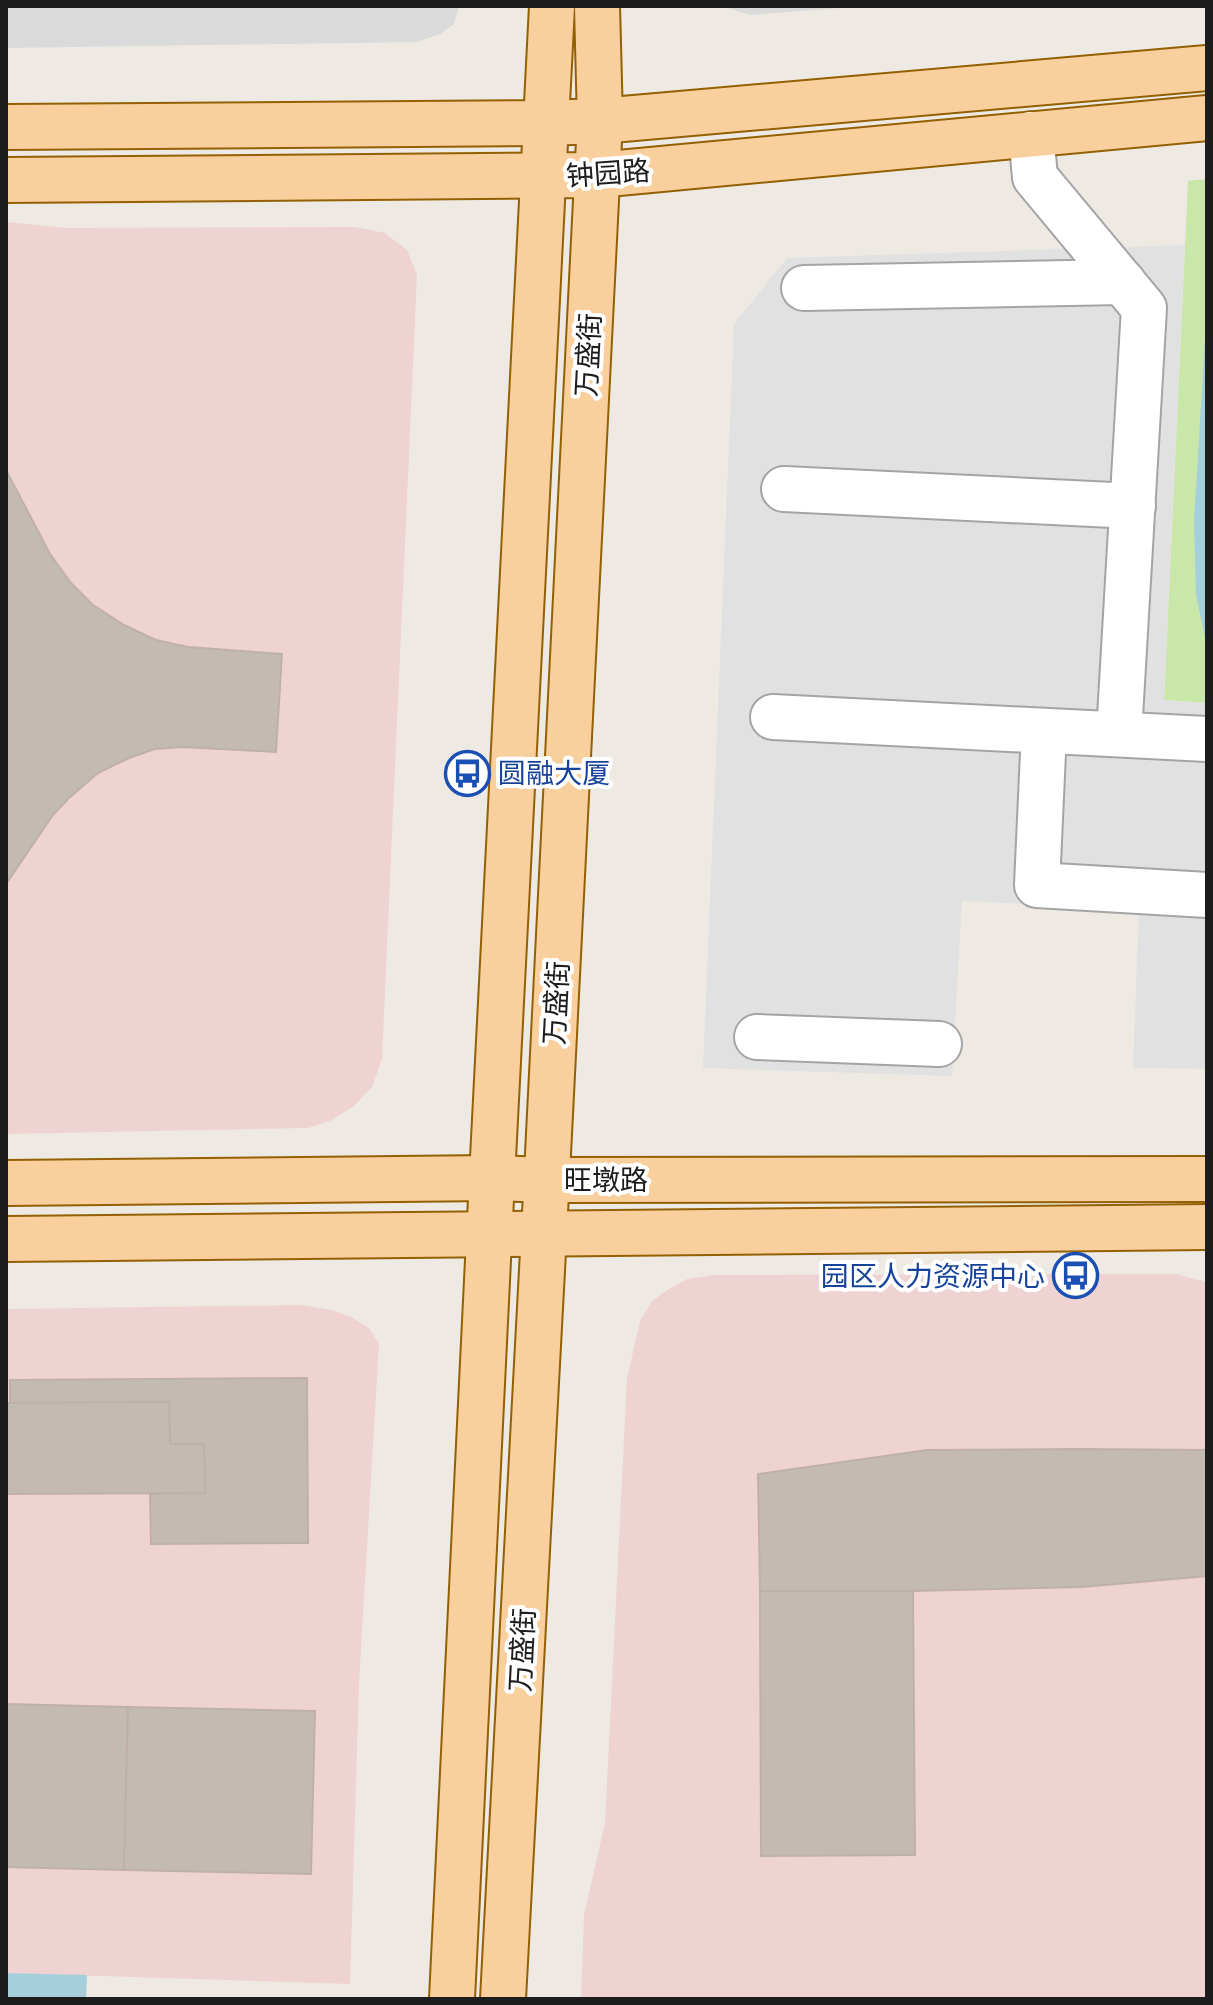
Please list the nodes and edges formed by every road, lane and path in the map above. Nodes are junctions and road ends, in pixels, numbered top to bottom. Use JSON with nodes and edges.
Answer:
{"nodes":[{"id":1,"x":552,"y":6,"type":"edge"},
{"id":2,"x":597,"y":6,"type":"edge"},
{"id":3,"x":1207,"y":68,"type":"edge"},
{"id":4,"x":1207,"y":118,"type":"edge"},
{"id":5,"x":600,"y":121,"type":"junction"},
{"id":6,"x":545,"y":123,"type":"junction"},
{"id":7,"x":6,"y":127,"type":"edge"},
{"id":8,"x":1031,"y":134,"type":"junction"},
{"id":9,"x":597,"y":175,"type":"junction"},
{"id":10,"x":543,"y":176,"type":"junction"},
{"id":11,"x":6,"y":180,"type":"edge"},
{"id":12,"x":1123,"y":282,"type":"junction"},
{"id":13,"x":804,"y":288,"type":"dead end"},
{"id":14,"x":784,"y":489,"type":"dead end"},
{"id":15,"x":1133,"y":506,"type":"junction"},
{"id":16,"x":773,"y":717,"type":"dead end"},
{"id":17,"x":1044,"y":731,"type":"junction"},
{"id":18,"x":1119,"y":734,"type":"junction"},
{"id":19,"x":1207,"y":739,"type":"edge"},
{"id":20,"x":1207,"y":895,"type":"edge"},
{"id":21,"x":757,"y":1037,"type":"dead end"},
{"id":22,"x":939,"y":1044,"type":"dead end"},
{"id":23,"x":492,"y":1178,"type":"junction"},
{"id":24,"x":1207,"y":1179,"type":"edge"},
{"id":25,"x":547,"y":1180,"type":"junction"},
{"id":26,"x":6,"y":1183,"type":"edge"},
{"id":27,"x":1207,"y":1227,"type":"edge"},
{"id":28,"x":544,"y":1233,"type":"junction"},
{"id":29,"x":489,"y":1234,"type":"junction"},
{"id":30,"x":6,"y":1239,"type":"edge"},
{"id":31,"x":452,"y":1999,"type":"edge"},
{"id":32,"x":503,"y":1999,"type":"edge"}],
"edges":[{"from":1,"to":6,"type":"main road","name":"万盛街"},
{"from":2,"to":5,"type":"main road","name":"万盛街"},
{"from":3,"to":5,"type":"main road","name":"钟园路"},
{"from":4,"to":8,"type":"main road","name":"钟园路"},
{"from":5,"to":6,"type":"main road","name":"钟园路"},
{"from":5,"to":9,"type":"main road","name":"万盛街"},
{"from":6,"to":7,"type":"main road","name":"钟园路"},
{"from":6,"to":10,"type":"main road","name":"万盛街"},
{"from":8,"to":9,"type":"main road","name":"钟园路"},
{"from":8,"to":12,"type":"lane"},
{"from":9,"to":10,"type":"main road","name":"钟园路"},
{"from":9,"to":25,"type":"main road","name":"万盛街"},
{"from":10,"to":11,"type":"main road","name":"钟园路"},
{"from":10,"to":23,"type":"main road","name":"万盛街"},
{"from":12,"to":13,"type":"lane"},
{"from":12,"to":15,"type":"lane"},
{"from":14,"to":15,"type":"lane"},
{"from":15,"to":18,"type":"lane"},
{"from":16,"to":17,"type":"lane"},
{"from":17,"to":18,"type":"lane"},
{"from":17,"to":20,"type":"lane"},
{"from":18,"to":19,"type":"lane"},
{"from":21,"to":22,"type":"lane"},
{"from":23,"to":25,"type":"main road","name":"旺墩路"},
{"from":23,"to":26,"type":"main road","name":"旺墩路"},
{"from":23,"to":29,"type":"main road","name":"万盛街"},
{"from":24,"to":25,"type":"main road","name":"旺墩路"},
{"from":25,"to":28,"type":"main road","name":"万盛街"},
{"from":27,"to":28,"type":"main road","name":"旺墩路"},
{"from":28,"to":29,"type":"main road","name":"旺墩路"},
{"from":28,"to":32,"type":"main road","name":"万盛街"},
{"from":29,"to":30,"type":"main road","name":"旺墩路"},
{"from":29,"to":31,"type":"main road","name":"万盛街"}]}
